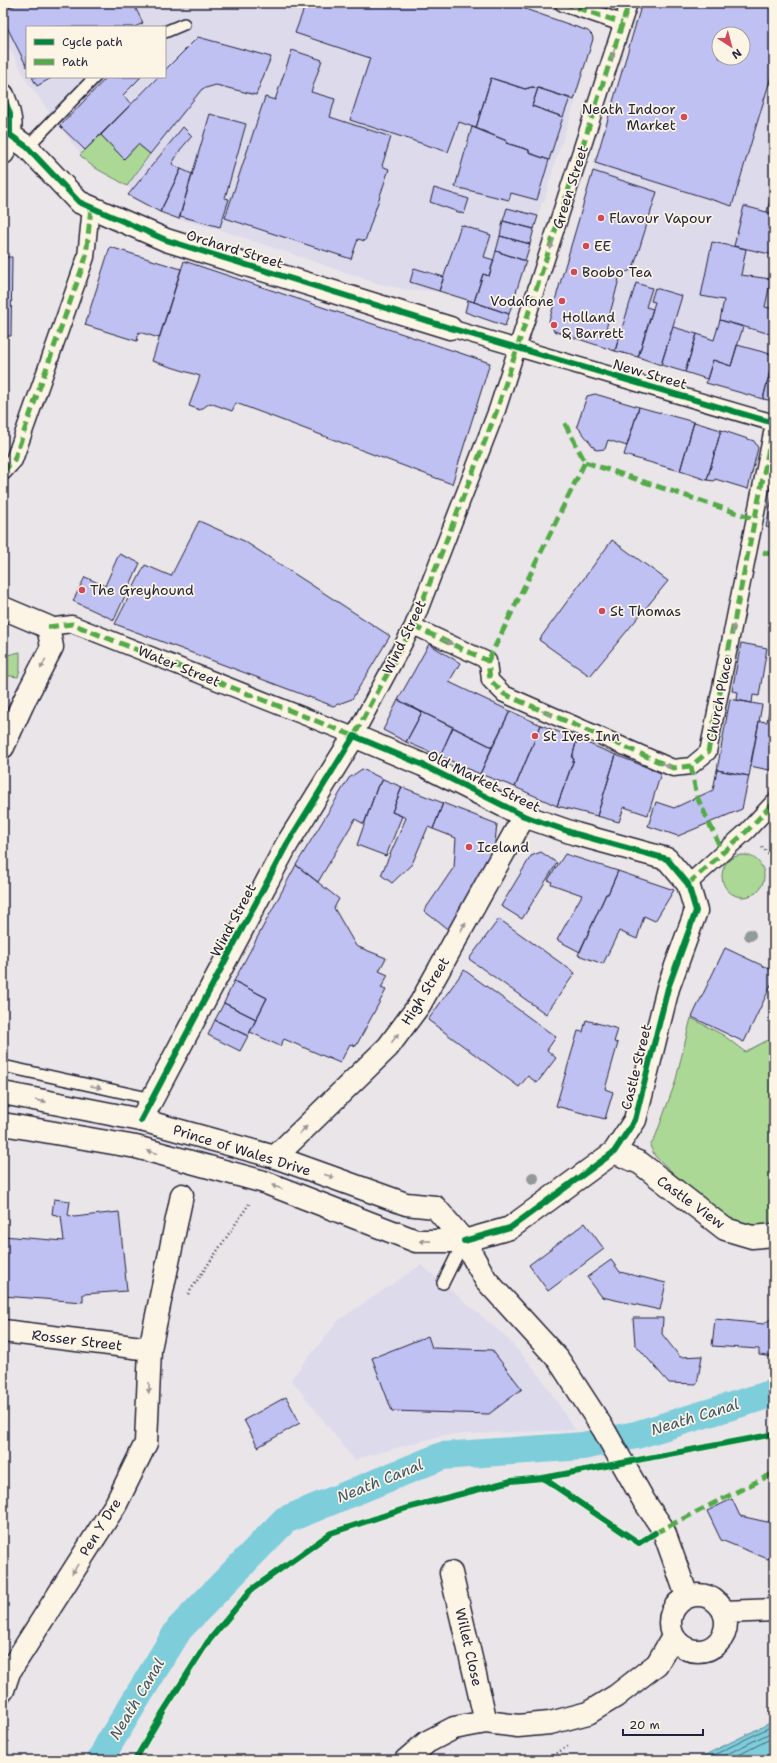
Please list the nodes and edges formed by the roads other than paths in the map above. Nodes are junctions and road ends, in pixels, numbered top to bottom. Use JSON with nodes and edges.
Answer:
{"nodes":[{"id":1,"x":563,"y":3,"type":"edge"},
{"id":2,"x":629,"y":3,"type":"edge"},
{"id":3,"x":184,"y":24,"type":"dead end"},
{"id":4,"x":622,"y":24,"type":"junction"},
{"id":5,"x":166,"y":32,"type":"edge"},
{"id":6,"x":94,"y":78,"type":"edge"},
{"id":7,"x":3,"y":95,"type":"edge"},
{"id":8,"x":13,"y":145,"type":"edge"},
{"id":9,"x":91,"y":207,"type":"junction"},
{"id":10,"x":450,"y":328,"type":"joint"},
{"id":11,"x":518,"y":348,"type":"junction"},
{"id":12,"x":774,"y":423,"type":"edge"},
{"id":13,"x":3,"y":472,"type":"edge"},
{"id":14,"x":3,"y":608,"type":"edge"},
{"id":15,"x":413,"y":626,"type":"junction"},
{"id":16,"x":48,"y":627,"type":"junction"},
{"id":17,"x":354,"y":736,"type":"junction"},
{"id":18,"x":3,"y":747,"type":"edge"},
{"id":19,"x":774,"y":802,"type":"edge"},
{"id":20,"x":524,"y":816,"type":"junction"},
{"id":21,"x":688,"y":884,"type":"junction"},
{"id":22,"x":3,"y":1066,"type":"edge"},
{"id":23,"x":3,"y":1093,"type":"edge"},
{"id":24,"x":153,"y":1099,"type":"junction"},
{"id":25,"x":141,"y":1120,"type":"junction"},
{"id":26,"x":3,"y":1124,"type":"edge"},
{"id":27,"x":614,"y":1152,"type":"junction"},
{"id":28,"x":275,"y":1157,"type":"junction"},
{"id":29,"x":182,"y":1195,"type":"dead end"},
{"id":30,"x":774,"y":1236,"type":"edge"},
{"id":31,"x":464,"y":1241,"type":"junction"},
{"id":32,"x":443,"y":1283,"type":"dead end"},
{"id":33,"x":3,"y":1331,"type":"edge"},
{"id":34,"x":150,"y":1349,"type":"junction"},
{"id":35,"x":451,"y":1573,"type":"dead end"},
{"id":36,"x":688,"y":1596,"type":"junction"},
{"id":37,"x":774,"y":1610,"type":"edge"},
{"id":38,"x":724,"y":1612,"type":"junction"},
{"id":39,"x":673,"y":1637,"type":"junction"},
{"id":40,"x":3,"y":1690,"type":"edge"},
{"id":41,"x":486,"y":1722,"type":"junction"},
{"id":42,"x":406,"y":1760,"type":"edge"}],
"edges":[{"from":1,"to":4,"type":"street"},
{"from":2,"to":4,"type":"street","name":"Green Street"},
{"from":3,"to":5,"type":"lane"},
{"from":4,"to":11,"type":"street","name":"Green Street","one_way":true},
{"from":6,"to":8,"type":"lane"},
{"from":7,"to":8,"type":"street"},
{"from":8,"to":9,"type":"street","name":"Orchard Street"},
{"from":9,"to":10,"type":"street","name":"Orchard Street"},
{"from":9,"to":13,"type":"street"},
{"from":10,"to":11,"type":"street","name":"Orchard Street"},
{"from":11,"to":12,"type":"street","name":"New Street"},
{"from":11,"to":15,"type":"street","name":"Wind Street"},
{"from":15,"to":12,"type":"street","name":"Church Place","one_way":true},
{"from":14,"to":16,"type":"street"},
{"from":15,"to":17,"type":"street","name":"Wind Street"},
{"from":16,"to":17,"type":"street","name":"Water Street"},
{"from":16,"to":18,"type":"street","one_way":true},
{"from":17,"to":20,"type":"street","name":"Old Market Street"},
{"from":17,"to":24,"type":"street","name":"Wind Street"},
{"from":19,"to":21,"type":"street"},
{"from":20,"to":21,"type":"street","name":"Old Market Street"},
{"from":28,"to":20,"type":"street","name":"High Street","one_way":true},
{"from":21,"to":27,"type":"street","name":"Castle Street"},
{"from":22,"to":24,"type":"lane","one_way":true},
{"from":23,"to":25,"type":"street","name":"Prince of Wales Drive","one_way":true},
{"from":24,"to":25,"type":"street","name":"Wind Street"},
{"from":25,"to":28,"type":"street","name":"Prince of Wales Drive"},
{"from":31,"to":26,"type":"street","name":"Prince of Wales Drive","one_way":true},
{"from":27,"to":30,"type":"street","name":"Castle View"},
{"from":27,"to":31,"type":"street","name":"Castle Street"},
{"from":28,"to":31,"type":"street","name":"Prince of Wales Drive","one_way":true},
{"from":29,"to":34,"type":"street","name":"Pen Y Dre"},
{"from":31,"to":32,"type":"lane"},
{"from":31,"to":36,"type":"street","name":"Prince of Wales Drive"},
{"from":33,"to":34,"type":"street","name":"Rosser Street"},
{"from":34,"to":40,"type":"street","name":"Pen Y Dre","one_way":true},
{"from":35,"to":41,"type":"street","name":"Willet Close"},
{"from":36,"to":38,"type":"street"},
{"from":36,"to":39,"type":"street"},
{"from":37,"to":38,"type":"street"},
{"from":38,"to":39,"type":"street"},
{"from":39,"to":41,"type":"street"},
{"from":41,"to":42,"type":"street"}]}
